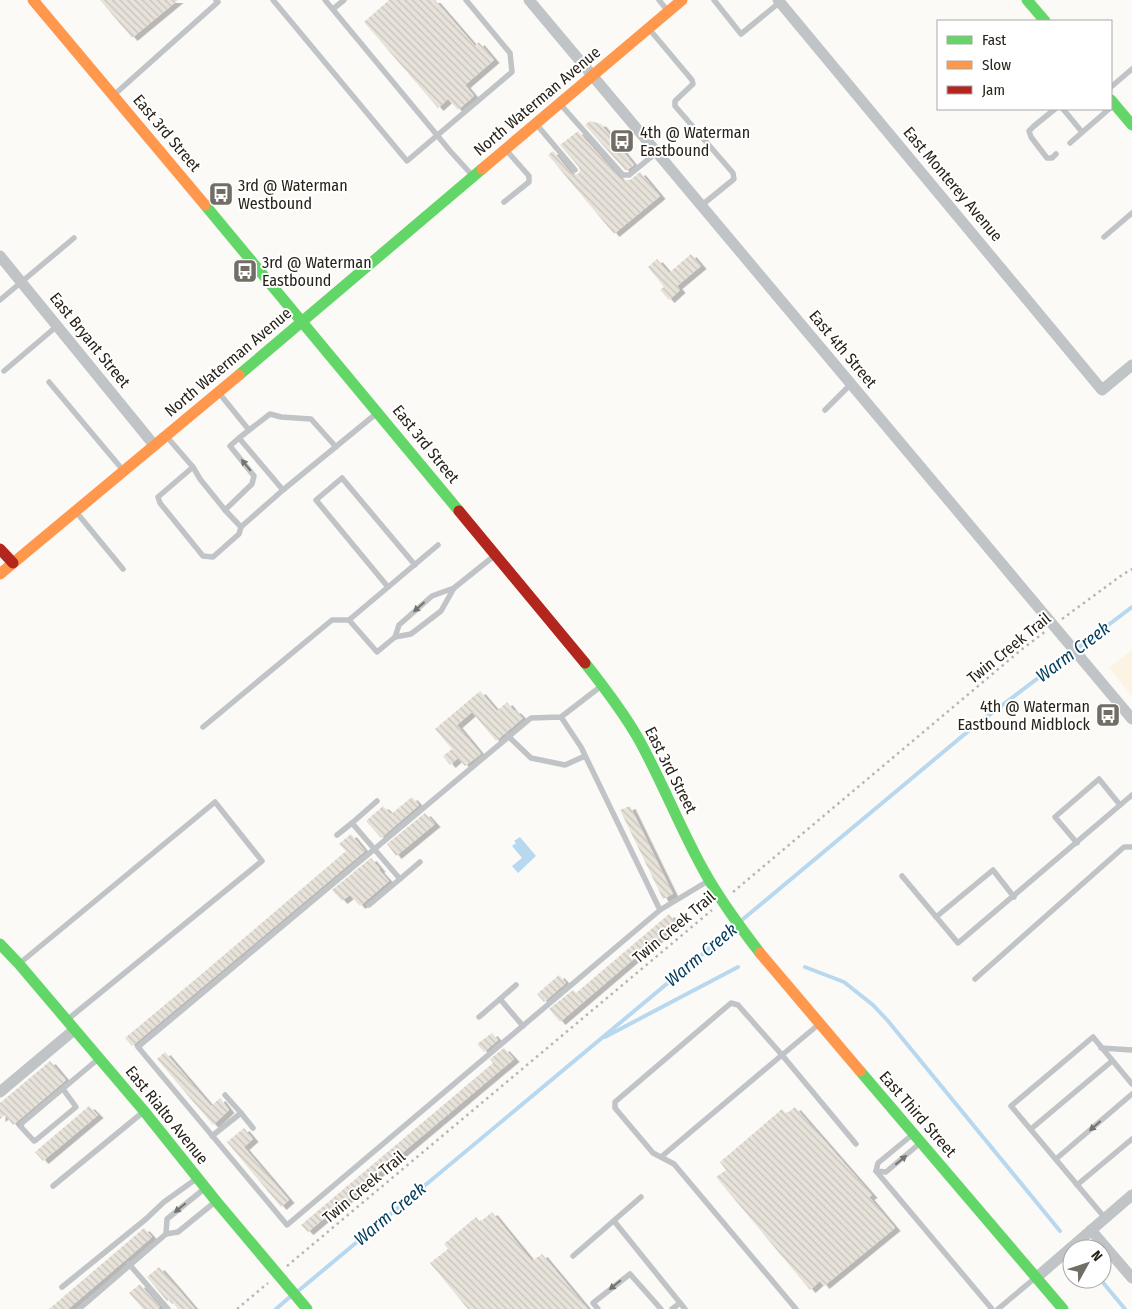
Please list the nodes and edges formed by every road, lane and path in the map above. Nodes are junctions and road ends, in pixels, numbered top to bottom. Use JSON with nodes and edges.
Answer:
{"nodes":[{"id":1,"x":216,"y":0,"type":"edge"},
{"id":2,"x":273,"y":0,"type":"edge"},
{"id":3,"x":325,"y":0,"type":"edge"},
{"id":4,"x":344,"y":0,"type":"edge"},
{"id":5,"x":466,"y":0,"type":"edge"},
{"id":6,"x":529,"y":0,"type":"edge"},
{"id":7,"x":659,"y":0,"type":"edge"},
{"id":8,"x":682,"y":0,"type":"edge"},
{"id":9,"x":714,"y":0,"type":"edge"},
{"id":10,"x":1027,"y":0,"type":"edge"},
{"id":11,"x":779,"y":1,"type":"edge"},
{"id":12,"x":38,"y":2,"type":"edge"},
{"id":13,"x":332,"y":10,"type":"junction"},
{"id":14,"x":668,"y":12,"type":"junction"},
{"id":15,"x":1044,"y":20,"type":"edge"},
{"id":16,"x":649,"y":28,"type":"junction"},
{"id":17,"x":1132,"y":70,"type":"edge"},
{"id":18,"x":593,"y":75,"type":"junction"},
{"id":19,"x":1112,"y":86,"type":"edge"},
{"id":20,"x":113,"y":95,"type":"junction"},
{"id":21,"x":559,"y":104,"type":"junction"},
{"id":22,"x":1112,"y":106,"type":"edge"},
{"id":23,"x":1054,"y":110,"type":"edge"},
{"id":24,"x":1064,"y":110,"type":"edge"},
{"id":25,"x":1106,"y":110,"type":"edge"},
{"id":26,"x":535,"y":124,"type":"junction"},
{"id":27,"x":1132,"y":125,"type":"edge"},
{"id":28,"x":1082,"y":132,"type":"junction"},
{"id":29,"x":437,"y":135,"type":"junction"},
{"id":30,"x":1070,"y":143,"type":"dead end"},
{"id":31,"x":505,"y":149,"type":"junction"},
{"id":32,"x":657,"y":152,"type":"junction"},
{"id":33,"x":1056,"y":154,"type":"dead end"},
{"id":34,"x":574,"y":170,"type":"dead end"},
{"id":35,"x":474,"y":176,"type":"junction"},
{"id":36,"x":504,"y":202,"type":"dead end"},
{"id":37,"x":702,"y":205,"type":"junction"},
{"id":38,"x":1132,"y":213,"type":"edge"},
{"id":39,"x":1104,"y":237,"type":"dead end"},
{"id":40,"x":74,"y":238,"type":"dead end"},
{"id":41,"x":0,"y":256,"type":"edge"},
{"id":42,"x":22,"y":282,"type":"junction"},
{"id":43,"x":0,"y":300,"type":"edge"},
{"id":44,"x":303,"y":321,"type":"junction"},
{"id":45,"x":57,"y":326,"type":"junction"},
{"id":46,"x":1132,"y":365,"type":"edge"},
{"id":47,"x":4,"y":371,"type":"dead end"},
{"id":48,"x":49,"y":382,"type":"dead end"},
{"id":49,"x":851,"y":384,"type":"junction"},
{"id":50,"x":218,"y":392,"type":"junction"},
{"id":51,"x":824,"y":410,"type":"dead end"},
{"id":52,"x":378,"y":412,"type":"junction"},
{"id":53,"x":249,"y":430,"type":"junction"},
{"id":54,"x":166,"y":435,"type":"junction"},
{"id":55,"x":239,"y":438,"type":"junction"},
{"id":56,"x":154,"y":445,"type":"junction"},
{"id":57,"x":336,"y":447,"type":"junction"},
{"id":58,"x":193,"y":467,"type":"junction"},
{"id":59,"x":124,"y":470,"type":"junction"},
{"id":60,"x":283,"y":490,"type":"junction"},
{"id":61,"x":225,"y":510,"type":"junction"},
{"id":62,"x":76,"y":511,"type":"junction"},
{"id":63,"x":241,"y":527,"type":"junction"},
{"id":64,"x":438,"y":546,"type":"dead end"},
{"id":65,"x":0,"y":549,"type":"edge"},
{"id":66,"x":495,"y":555,"type":"junction"},
{"id":67,"x":12,"y":564,"type":"junction"},
{"id":68,"x":415,"y":565,"type":"junction"},
{"id":69,"x":123,"y":569,"type":"dead end"},
{"id":70,"x":1132,"y":569,"type":"edge"},
{"id":71,"x":0,"y":574,"type":"edge"},
{"id":72,"x":388,"y":587,"type":"junction"},
{"id":73,"x":454,"y":588,"type":"junction"},
{"id":74,"x":349,"y":620,"type":"junction"},
{"id":75,"x":1054,"y":625,"type":"junction"},
{"id":76,"x":395,"y":637,"type":"junction"},
{"id":77,"x":602,"y":686,"type":"junction"},
{"id":78,"x":561,"y":717,"type":"junction"},
{"id":79,"x":1132,"y":719,"type":"edge"},
{"id":80,"x":203,"y":727,"type":"dead end"},
{"id":81,"x":508,"y":736,"type":"junction"},
{"id":82,"x":585,"y":756,"type":"junction"},
{"id":83,"x":1132,"y":795,"type":"edge"},
{"id":84,"x":377,"y":801,"type":"dead end"},
{"id":85,"x":1120,"y":805,"type":"junction"},
{"id":86,"x":352,"y":823,"type":"junction"},
{"id":87,"x":337,"y":835,"type":"dead end"},
{"id":88,"x":1077,"y":843,"type":"junction"},
{"id":89,"x":1132,"y":847,"type":"edge"},
{"id":90,"x":375,"y":848,"type":"junction"},
{"id":91,"x":420,"y":862,"type":"dead end"},
{"id":92,"x":902,"y":876,"type":"dead end"},
{"id":93,"x":400,"y":878,"type":"junction"},
{"id":94,"x":710,"y":880,"type":"junction"},
{"id":95,"x":1014,"y":896,"type":"junction"},
{"id":96,"x":369,"y":905,"type":"dead end"},
{"id":97,"x":725,"y":905,"type":"junction"},
{"id":98,"x":660,"y":910,"type":"junction"},
{"id":99,"x":936,"y":917,"type":"junction"},
{"id":100,"x":750,"y":940,"type":"joint"},
{"id":101,"x":0,"y":944,"type":"edge"},
{"id":102,"x":19,"y":964,"type":"junction"},
{"id":103,"x":974,"y":979,"type":"dead end"},
{"id":104,"x":516,"y":985,"type":"dead end"},
{"id":105,"x":500,"y":1000,"type":"junction"},
{"id":106,"x":479,"y":1016,"type":"dead end"},
{"id":107,"x":819,"y":1024,"type":"junction"},
{"id":108,"x":70,"y":1025,"type":"junction"},
{"id":109,"x":523,"y":1026,"type":"junction"},
{"id":110,"x":1101,"y":1048,"type":"junction"},
{"id":111,"x":1132,"y":1050,"type":"edge"},
{"id":112,"x":782,"y":1055,"type":"junction"},
{"id":113,"x":99,"y":1058,"type":"junction"},
{"id":114,"x":1112,"y":1061,"type":"junction"},
{"id":115,"x":1132,"y":1084,"type":"edge"},
{"id":116,"x":63,"y":1089,"type":"junction"},
{"id":117,"x":0,"y":1092,"type":"edge"},
{"id":118,"x":1132,"y":1094,"type":"edge"},
{"id":119,"x":225,"y":1095,"type":"dead end"},
{"id":120,"x":144,"y":1111,"type":"junction"},
{"id":121,"x":240,"y":1113,"type":"junction"},
{"id":122,"x":253,"y":1128,"type":"dead end"},
{"id":123,"x":1031,"y":1129,"type":"junction"},
{"id":124,"x":914,"y":1133,"type":"junction"},
{"id":125,"x":212,"y":1136,"type":"junction"},
{"id":126,"x":1132,"y":1139,"type":"edge"},
{"id":127,"x":921,"y":1143,"type":"junction"},
{"id":128,"x":856,"y":1144,"type":"dead end"},
{"id":129,"x":660,"y":1157,"type":"junction"},
{"id":130,"x":1056,"y":1159,"type":"junction"},
{"id":131,"x":876,"y":1171,"type":"junction"},
{"id":132,"x":197,"y":1177,"type":"junction"},
{"id":133,"x":1077,"y":1185,"type":"junction"},
{"id":134,"x":53,"y":1186,"type":"dead end"},
{"id":135,"x":206,"y":1187,"type":"junction"},
{"id":136,"x":1132,"y":1195,"type":"edge"},
{"id":137,"x":641,"y":1197,"type":"dead end"},
{"id":138,"x":216,"y":1201,"type":"junction"},
{"id":139,"x":1104,"y":1218,"type":"junction"},
{"id":140,"x":614,"y":1221,"type":"junction"},
{"id":141,"x":1091,"y":1230,"type":"junction"},
{"id":142,"x":166,"y":1234,"type":"junction"},
{"id":143,"x":573,"y":1256,"type":"dead end"},
{"id":144,"x":129,"y":1264,"type":"junction"},
{"id":145,"x":279,"y":1276,"type":"junction"},
{"id":146,"x":1037,"y":1277,"type":"junction"},
{"id":147,"x":1132,"y":1278,"type":"edge"},
{"id":148,"x":62,"y":1287,"type":"dead end"},
{"id":149,"x":680,"y":1303,"type":"junction"},
{"id":150,"x":78,"y":1309,"type":"edge"},
{"id":151,"x":168,"y":1309,"type":"edge"},
{"id":152,"x":237,"y":1309,"type":"edge"},
{"id":153,"x":307,"y":1309,"type":"edge"},
{"id":154,"x":598,"y":1309,"type":"edge"},
{"id":155,"x":661,"y":1309,"type":"edge"},
{"id":156,"x":672,"y":1309,"type":"edge"},
{"id":157,"x":685,"y":1309,"type":"edge"},
{"id":158,"x":796,"y":1309,"type":"edge"},
{"id":159,"x":992,"y":1309,"type":"edge"},
{"id":160,"x":998,"y":1309,"type":"edge"},
{"id":161,"x":1064,"y":1309,"type":"edge"}],
"edges":[{"from":1,"to":20,"type":"lane"},
{"from":2,"to":29,"type":"lane"},
{"from":3,"to":13,"type":"lane"},
{"from":4,"to":13,"type":"lane"},
{"from":5,"to":29,"type":"lane"},
{"from":6,"to":18,"type":"street","name":"East 4th Street"},
{"from":7,"to":14,"type":"lane"},
{"from":8,"to":14,"type":"main road","name":"North Waterman Avenue"},
{"from":9,"to":11,"type":"lane"},
{"from":10,"to":15,"type":"main road"},
{"from":11,"to":46,"type":"street","name":"East Monterey Avenue"},
{"from":12,"to":20,"type":"main road","name":"East 3rd Street"},
{"from":13,"to":29,"type":"lane"},
{"from":14,"to":16,"type":"main road","name":"North Waterman Avenue"},
{"from":16,"to":18,"type":"main road","name":"North Waterman Avenue"},
{"from":16,"to":37,"type":"lane"},
{"from":17,"to":19,"type":"lane"},
{"from":18,"to":21,"type":"main road","name":"North Waterman Avenue"},
{"from":18,"to":32,"type":"street","name":"East 4th Street"},
{"from":20,"to":44,"type":"main road","name":"East 3rd Street"},
{"from":21,"to":26,"type":"main road","name":"North Waterman Avenue"},
{"from":21,"to":32,"type":"lane"},
{"from":22,"to":27,"type":"main road"},
{"from":23,"to":33,"type":"lane"},
{"from":24,"to":28,"type":"lane"},
{"from":25,"to":28,"type":"lane"},
{"from":26,"to":31,"type":"main road","name":"North Waterman Avenue"},
{"from":26,"to":34,"type":"lane"},
{"from":28,"to":30,"type":"lane"},
{"from":29,"to":35,"type":"lane"},
{"from":31,"to":35,"type":"main road","name":"North Waterman Avenue"},
{"from":31,"to":36,"type":"lane"},
{"from":32,"to":37,"type":"street","name":"East 4th Street"},
{"from":35,"to":44,"type":"main road","name":"North Waterman Avenue"},
{"from":37,"to":49,"type":"street","name":"East 4th Street"},
{"from":38,"to":39,"type":"lane"},
{"from":40,"to":42,"type":"lane"},
{"from":41,"to":42,"type":"street","name":"East Bryant Street"},
{"from":42,"to":43,"type":"lane"},
{"from":42,"to":45,"type":"street","name":"East Bryant Street"},
{"from":44,"to":50,"type":"main road","name":"North Waterman Avenue"},
{"from":44,"to":52,"type":"main road","name":"East 3rd Street"},
{"from":45,"to":47,"type":"lane"},
{"from":45,"to":56,"type":"street","name":"East Bryant Street"},
{"from":48,"to":59,"type":"lane"},
{"from":49,"to":51,"type":"lane"},
{"from":49,"to":75,"type":"street","name":"East 4th Street"},
{"from":50,"to":53,"type":"lane"},
{"from":50,"to":54,"type":"main road","name":"North Waterman Avenue"},
{"from":52,"to":57,"type":"lane"},
{"from":52,"to":66,"type":"main road","name":"East 3rd Street"},
{"from":53,"to":55,"type":"lane"},
{"from":53,"to":57,"type":"lane"},
{"from":54,"to":56,"type":"main road","name":"North Waterman Avenue"},
{"from":54,"to":58,"type":"lane"},
{"from":55,"to":60,"type":"lane"},
{"from":61,"to":55,"type":"lane","one_way":true},
{"from":56,"to":59,"type":"main road","name":"North Waterman Avenue"},
{"from":57,"to":60,"type":"lane"},
{"from":58,"to":61,"type":"lane"},
{"from":58,"to":63,"type":"lane"},
{"from":59,"to":62,"type":"main road","name":"North Waterman Avenue"},
{"from":60,"to":63,"type":"lane"},
{"from":61,"to":63,"type":"lane"},
{"from":62,"to":67,"type":"main road","name":"North Waterman Avenue"},
{"from":62,"to":69,"type":"lane"},
{"from":64,"to":68,"type":"lane"},
{"from":65,"to":67,"type":"main road"},
{"from":66,"to":73,"type":"lane"},
{"from":66,"to":77,"type":"main road","name":"East 3rd Street"},
{"from":67,"to":71,"type":"main road","name":"North Waterman Avenue"},
{"from":68,"to":72,"type":"lane"},
{"from":68,"to":72,"type":"lane"},
{"from":70,"to":75,"type":"path","name":"Twin Creek Trail"},
{"from":72,"to":74,"type":"lane"},
{"from":73,"to":76,"type":"lane","one_way":true},
{"from":73,"to":76,"type":"lane"},
{"from":74,"to":76,"type":"lane"},
{"from":74,"to":80,"type":"lane"},
{"from":75,"to":79,"type":"street","name":"East 4th Street"},
{"from":75,"to":97,"type":"path","name":"Twin Creek Trail"},
{"from":77,"to":78,"type":"lane"},
{"from":77,"to":94,"type":"main road","name":"East 3rd Street"},
{"from":78,"to":81,"type":"lane"},
{"from":78,"to":82,"type":"lane"},
{"from":81,"to":82,"type":"lane"},
{"from":81,"to":90,"type":"lane"},
{"from":82,"to":98,"type":"lane"},
{"from":83,"to":85,"type":"lane"},
{"from":84,"to":86,"type":"lane"},
{"from":85,"to":88,"type":"lane"},
{"from":85,"to":88,"type":"lane"},
{"from":86,"to":87,"type":"lane"},
{"from":86,"to":90,"type":"lane"},
{"from":88,"to":95,"type":"lane"},
{"from":89,"to":103,"type":"lane"},
{"from":90,"to":93,"type":"lane"},
{"from":90,"to":125,"type":"lane"},
{"from":91,"to":93,"type":"lane"},
{"from":92,"to":99,"type":"lane"},
{"from":93,"to":96,"type":"lane"},
{"from":94,"to":97,"type":"main road","name":"East 3rd Street"},
{"from":94,"to":98,"type":"lane"},
{"from":95,"to":99,"type":"lane"},
{"from":95,"to":99,"type":"lane"},
{"from":97,"to":100,"type":"main road","name":"East 3rd Street"},
{"from":97,"to":145,"type":"path","name":"Twin Creek Trail"},
{"from":98,"to":109,"type":"lane"},
{"from":100,"to":107,"type":"main road","name":"East Third Street"},
{"from":101,"to":102,"type":"main road","name":"East Rialto Avenue"},
{"from":102,"to":108,"type":"main road","name":"East Rialto Avenue"},
{"from":102,"to":108,"type":"lane"},
{"from":104,"to":105,"type":"lane"},
{"from":105,"to":106,"type":"lane"},
{"from":105,"to":109,"type":"lane"},
{"from":107,"to":112,"type":"lane"},
{"from":107,"to":124,"type":"main road","name":"East Third Street"},
{"from":108,"to":113,"type":"main road","name":"East Rialto Avenue"},
{"from":108,"to":117,"type":"street"},
{"from":109,"to":125,"type":"lane"},
{"from":110,"to":111,"type":"lane"},
{"from":110,"to":114,"type":"lane"},
{"from":110,"to":123,"type":"lane"},
{"from":112,"to":128,"type":"lane"},
{"from":112,"to":129,"type":"lane"},
{"from":112,"to":129,"type":"lane"},
{"from":113,"to":116,"type":"lane"},
{"from":113,"to":120,"type":"main road","name":"East Rialto Avenue"},
{"from":114,"to":115,"type":"lane"},
{"from":114,"to":123,"type":"lane"},
{"from":116,"to":116,"type":"lane"},
{"from":118,"to":130,"type":"lane","one_way":true},
{"from":119,"to":121,"type":"lane"},
{"from":120,"to":132,"type":"main road","name":"East Rialto Avenue"},
{"from":120,"to":134,"type":"lane"},
{"from":121,"to":122,"type":"lane"},
{"from":121,"to":125,"type":"lane"},
{"from":123,"to":130,"type":"lane"},
{"from":124,"to":127,"type":"main road","name":"East Third Street"},
{"from":124,"to":131,"type":"lane"},
{"from":126,"to":133,"type":"lane"},
{"from":131,"to":127,"type":"lane","one_way":true},
{"from":127,"to":146,"type":"main road","name":"East Third Street"},
{"from":129,"to":158,"type":"lane"},
{"from":130,"to":133,"type":"lane"},
{"from":131,"to":159,"type":"lane"},
{"from":132,"to":135,"type":"main road","name":"East Rialto Avenue"},
{"from":132,"to":148,"type":"lane"},
{"from":133,"to":139,"type":"lane"},
{"from":135,"to":138,"type":"main road","name":"East Rialto Avenue"},
{"from":135,"to":142,"type":"lane","one_way":true},
{"from":136,"to":139,"type":"street"},
{"from":137,"to":140,"type":"lane"},
{"from":138,"to":142,"type":"lane"},
{"from":138,"to":145,"type":"main road","name":"East Rialto Avenue"},
{"from":139,"to":141,"type":"street"},
{"from":140,"to":143,"type":"lane"},
{"from":140,"to":149,"type":"lane"},
{"from":141,"to":146,"type":"street"},
{"from":141,"to":147,"type":"street"},
{"from":142,"to":144,"type":"lane"},
{"from":144,"to":150,"type":"lane"},
{"from":144,"to":151,"type":"lane"},
{"from":145,"to":152,"type":"path","name":"Twin Creek Trail"},
{"from":145,"to":153,"type":"main road","name":"East Rialto Avenue"},
{"from":146,"to":160,"type":"lane"},
{"from":146,"to":161,"type":"main road","name":"East Third Street"},
{"from":149,"to":156,"type":"lane"},
{"from":149,"to":157,"type":"lane"},
{"from":155,"to":154,"type":"lane","one_way":true}]}
